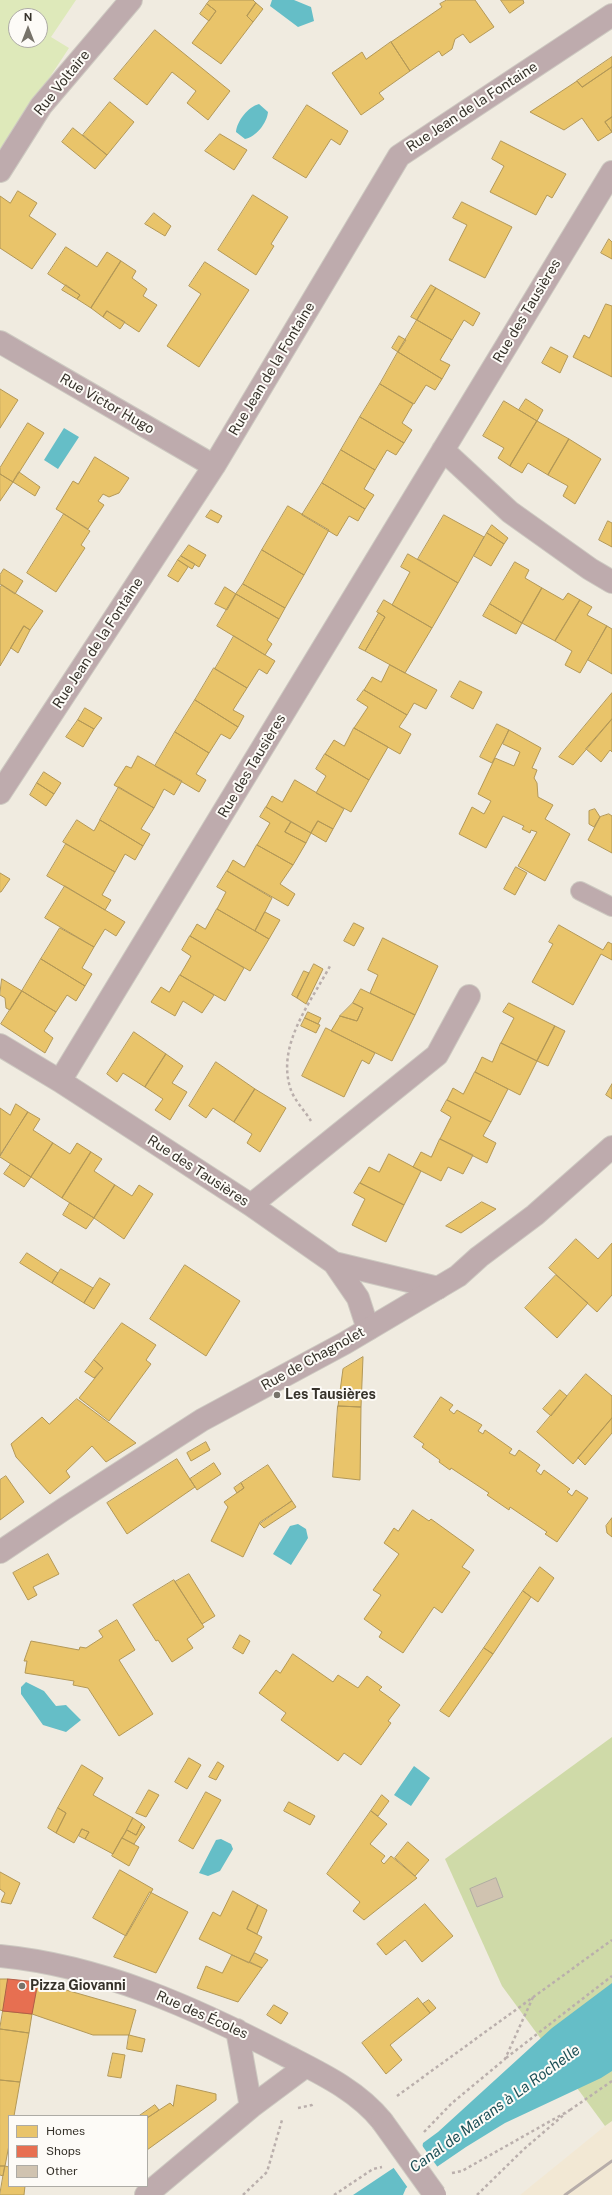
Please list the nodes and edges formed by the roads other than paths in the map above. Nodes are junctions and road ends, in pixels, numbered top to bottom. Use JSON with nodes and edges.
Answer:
{"nodes":[{"id":1,"x":131,"y":0,"type":"edge"},
{"id":2,"x":612,"y":15,"type":"edge"},
{"id":3,"x":0,"y":171,"type":"edge"},
{"id":4,"x":612,"y":172,"type":"edge"},
{"id":5,"x":0,"y":342,"type":"edge"},
{"id":6,"x":443,"y":450,"type":"junction"},
{"id":7,"x":214,"y":466,"type":"junction"},
{"id":8,"x":612,"y":582,"type":"edge"},
{"id":9,"x":0,"y":793,"type":"edge"},
{"id":10,"x":580,"y":891,"type":"dead end"},
{"id":11,"x":612,"y":907,"type":"edge"},
{"id":12,"x":469,"y":996,"type":"dead end"},
{"id":13,"x":0,"y":1045,"type":"edge"},
{"id":14,"x":60,"y":1081,"type":"junction"},
{"id":15,"x":612,"y":1147,"type":"edge"},
{"id":16,"x":251,"y":1205,"type":"junction"},
{"id":17,"x":334,"y":1262,"type":"junction"},
{"id":18,"x":438,"y":1288,"type":"junction"},
{"id":19,"x":368,"y":1329,"type":"junction"},
{"id":20,"x":0,"y":1552,"type":"edge"},
{"id":21,"x":0,"y":1956,"type":"edge"},
{"id":22,"x":237,"y":2030,"type":"junction"},
{"id":23,"x":306,"y":2066,"type":"junction"},
{"id":24,"x":251,"y":2107,"type":"junction"},
{"id":25,"x":146,"y":2195,"type":"edge"},
{"id":26,"x":436,"y":2195,"type":"edge"}],
"edges":[{"from":1,"to":3,"type":"street","name":"Rue Voltaire"},
{"from":2,"to":7,"type":"street","name":"Rue Jean de la Fontaine"},
{"from":4,"to":6,"type":"street","name":"Rue des Tausières"},
{"from":5,"to":7,"type":"street","name":"Rue Victor Hugo"},
{"from":6,"to":8,"type":"street"},
{"from":6,"to":14,"type":"street","name":"Rue des Tausières"},
{"from":7,"to":9,"type":"street","name":"Rue Jean de la Fontaine"},
{"from":10,"to":11,"type":"lane"},
{"from":12,"to":16,"type":"street"},
{"from":13,"to":14,"type":"street","name":"Rue des Tausières"},
{"from":14,"to":16,"type":"street","name":"Rue des Tausières"},
{"from":15,"to":18,"type":"street","name":"Rue de Chagnolet"},
{"from":16,"to":17,"type":"street","name":"Rue des Tausières"},
{"from":17,"to":18,"type":"street"},
{"from":17,"to":19,"type":"street"},
{"from":18,"to":19,"type":"street","name":"Rue de Chagnolet"},
{"from":19,"to":20,"type":"street","name":"Rue de Chagnolet"},
{"from":21,"to":22,"type":"street","name":"Rue des Écoles"},
{"from":22,"to":23,"type":"street","name":"Rue des Écoles"},
{"from":22,"to":24,"type":"street"},
{"from":23,"to":24,"type":"street"},
{"from":23,"to":26,"type":"street","name":"Rue des Écoles","bridge":true},
{"from":24,"to":25,"type":"street"}]}
